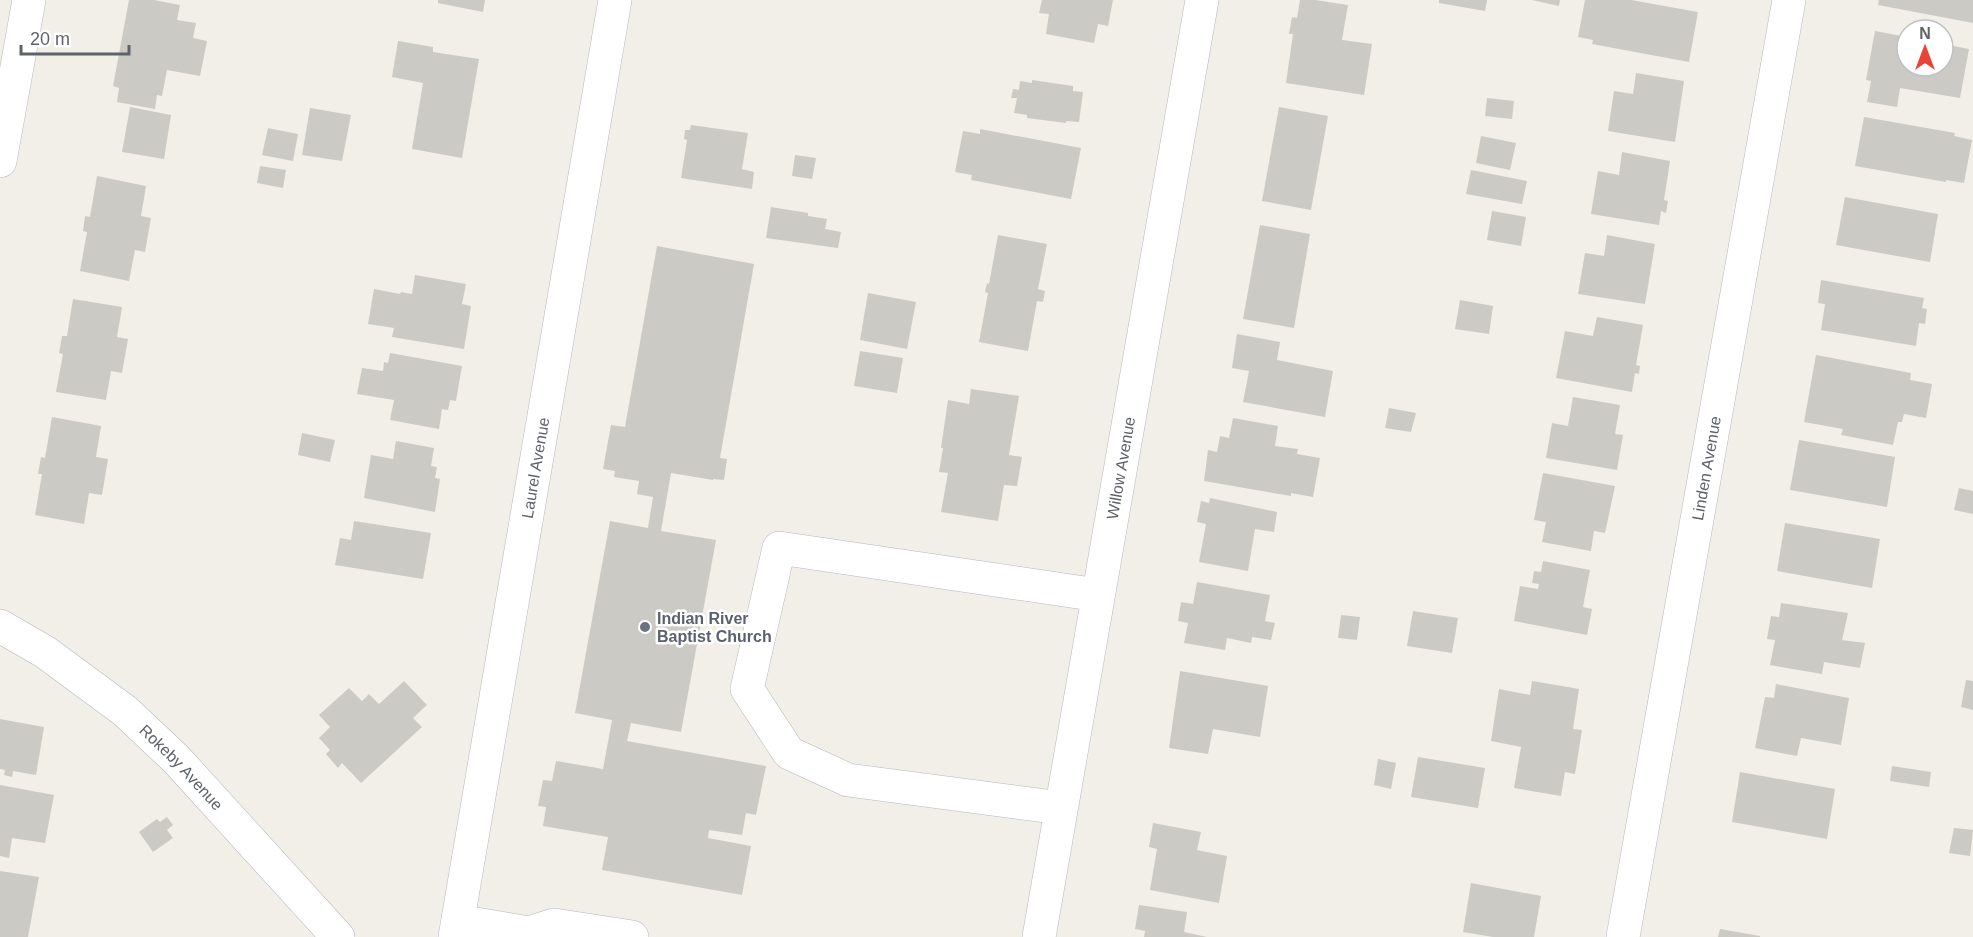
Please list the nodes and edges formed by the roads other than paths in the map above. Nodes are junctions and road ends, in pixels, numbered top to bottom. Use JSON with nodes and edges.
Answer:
{"nodes":[{"id":1,"x":29,"y":0,"type":"edge"},
{"id":2,"x":615,"y":0,"type":"edge"},
{"id":3,"x":1202,"y":0,"type":"edge"},
{"id":4,"x":1788,"y":0,"type":"edge"},
{"id":5,"x":0,"y":161,"type":"edge"},
{"id":6,"x":1098,"y":595,"type":"junction"},
{"id":7,"x":0,"y":626,"type":"edge"},
{"id":8,"x":1061,"y":808,"type":"junction"},
{"id":9,"x":457,"y":929,"type":"edge"},
{"id":10,"x":552,"y":931,"type":"edge"},
{"id":11,"x":338,"y":937,"type":"edge"},
{"id":12,"x":632,"y":937,"type":"edge"},
{"id":13,"x":1039,"y":937,"type":"edge"},
{"id":14,"x":1623,"y":937,"type":"edge"}],
"edges":[{"from":1,"to":5,"type":"street"},
{"from":2,"to":9,"type":"street","name":"Laurel Avenue"},
{"from":3,"to":6,"type":"street","name":"Willow Avenue"},
{"from":4,"to":14,"type":"street","name":"Linden Avenue"},
{"from":6,"to":8,"type":"street","name":"Willow Avenue"},
{"from":6,"to":8,"type":"street"},
{"from":7,"to":11,"type":"street","name":"Rokeby Avenue"},
{"from":8,"to":13,"type":"street","name":"Willow Avenue"},
{"from":9,"to":10,"type":"street"},
{"from":10,"to":12,"type":"street"}]}
